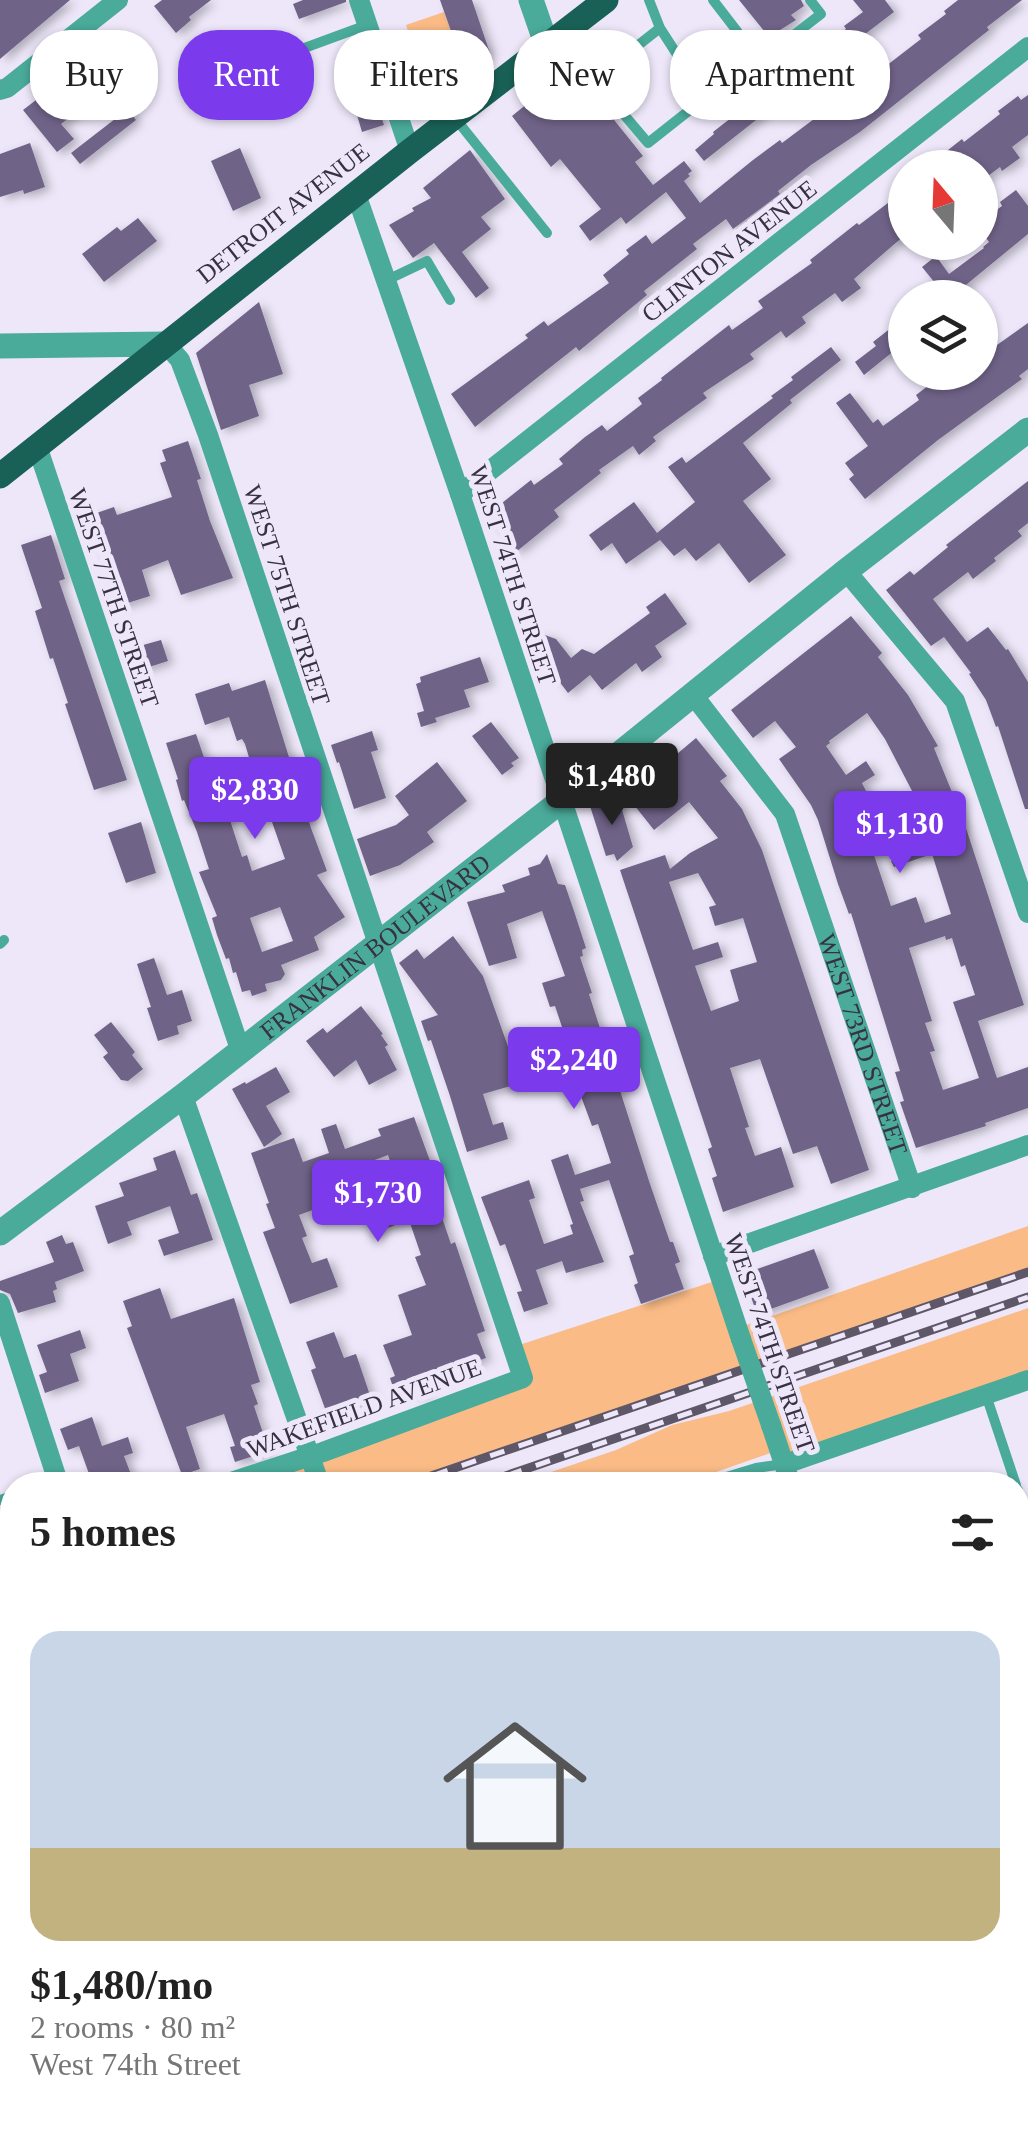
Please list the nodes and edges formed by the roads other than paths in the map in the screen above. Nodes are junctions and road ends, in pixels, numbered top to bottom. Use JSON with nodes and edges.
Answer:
{"nodes":[{"id":1,"x":118,"y":0,"type":"edge"},
{"id":2,"x":359,"y":0,"type":"edge"},
{"id":3,"x":531,"y":0,"type":"edge"},
{"id":4,"x":606,"y":0,"type":"edge"},
{"id":5,"x":650,"y":0,"type":"edge"},
{"id":6,"x":713,"y":0,"type":"edge"},
{"id":7,"x":810,"y":0,"type":"edge"},
{"id":8,"x":367,"y":25,"type":"junction"},
{"id":9,"x":660,"y":28,"type":"junction"},
{"id":10,"x":546,"y":30,"type":"edge"},
{"id":11,"x":567,"y":30,"type":"edge"},
{"id":12,"x":650,"y":36,"type":"edge"},
{"id":13,"x":314,"y":44,"type":"edge"},
{"id":14,"x":1028,"y":47,"type":"edge"},
{"id":15,"x":514,"y":71,"type":"edge"},
{"id":16,"x":494,"y":86,"type":"edge"},
{"id":17,"x":0,"y":90,"type":"edge"},
{"id":18,"x":450,"y":120,"type":"edge"},
{"id":19,"x":456,"y":120,"type":"edge"},
{"id":20,"x":628,"y":120,"type":"edge"},
{"id":21,"x":410,"y":151,"type":"junction"},
{"id":22,"x":356,"y":194,"type":"junction"},
{"id":23,"x":547,"y":233,"type":"dead end"},
{"id":24,"x":386,"y":280,"type":"junction"},
{"id":25,"x":450,"y":300,"type":"dead end"},
{"id":26,"x":166,"y":344,"type":"junction"},
{"id":27,"x":0,"y":346,"type":"edge"},
{"id":28,"x":1028,"y":430,"type":"edge"},
{"id":29,"x":37,"y":446,"type":"junction"},
{"id":30,"x":0,"y":476,"type":"edge"},
{"id":31,"x":460,"y":494,"type":"junction"},
{"id":32,"x":846,"y":571,"type":"junction"},
{"id":33,"x":694,"y":696,"type":"junction"},
{"id":34,"x":561,"y":801,"type":"junction"},
{"id":35,"x":1028,"y":913,"type":"edge"},
{"id":36,"x":376,"y":943,"type":"junction"},
{"id":37,"x":240,"y":1050,"type":"junction"},
{"id":38,"x":183,"y":1096,"type":"junction"},
{"id":39,"x":1028,"y":1145,"type":"edge"},
{"id":40,"x":912,"y":1188,"type":"junction"},
{"id":41,"x":0,"y":1234,"type":"edge"},
{"id":42,"x":713,"y":1256,"type":"junction"},
{"id":43,"x":0,"y":1303,"type":"edge"},
{"id":44,"x":523,"y":1378,"type":"joint"},
{"id":45,"x":1028,"y":1380,"type":"edge"},
{"id":46,"x":986,"y":1395,"type":"junction"},
{"id":47,"x":309,"y":1456,"type":"junction"},
{"id":48,"x":785,"y":1464,"type":"junction"},
{"id":49,"x":50,"y":1472,"type":"edge"},
{"id":50,"x":261,"y":1472,"type":"edge"},
{"id":51,"x":315,"y":1472,"type":"edge"},
{"id":52,"x":743,"y":1472,"type":"edge"},
{"id":53,"x":788,"y":1472,"type":"edge"},
{"id":54,"x":1012,"y":1472,"type":"edge"}],
"edges":[{"from":1,"to":17,"type":"street"},
{"from":2,"to":8,"type":"street"},
{"from":3,"to":10,"type":"street"},
{"from":4,"to":11,"type":"main road","name":"DETROIT AVENUE"},
{"from":5,"to":9,"type":"lane"},
{"from":6,"to":7,"type":"lane"},
{"from":8,"to":13,"type":"lane"},
{"from":8,"to":21,"type":"street"},
{"from":9,"to":12,"type":"lane"},
{"from":9,"to":20,"type":"lane"},
{"from":14,"to":31,"type":"street","name":"CLINTON AVENUE"},
{"from":15,"to":16,"type":"main road","name":"DETROIT AVENUE"},
{"from":18,"to":21,"type":"main road","name":"DETROIT AVENUE"},
{"from":19,"to":23,"type":"lane"},
{"from":21,"to":22,"type":"main road","name":"DETROIT AVENUE"},
{"from":22,"to":24,"type":"street","name":"WEST 74TH STREET"},
{"from":22,"to":26,"type":"main road","name":"DETROIT AVENUE"},
{"from":24,"to":25,"type":"lane"},
{"from":24,"to":31,"type":"street","name":"WEST 74TH STREET"},
{"from":26,"to":27,"type":"street"},
{"from":26,"to":29,"type":"main road","name":"DETROIT AVENUE"},
{"from":26,"to":36,"type":"street","name":"WEST 75TH STREET"},
{"from":28,"to":32,"type":"street","name":"FRANKLIN BOULEVARD"},
{"from":29,"to":30,"type":"main road","name":"DETROIT AVENUE"},
{"from":29,"to":37,"type":"street","name":"WEST 77TH STREET"},
{"from":31,"to":34,"type":"street","name":"WEST 74TH STREET"},
{"from":32,"to":33,"type":"street","name":"FRANKLIN BOULEVARD"},
{"from":32,"to":35,"type":"street"},
{"from":33,"to":34,"type":"street","name":"FRANKLIN BOULEVARD"},
{"from":33,"to":40,"type":"street","name":"WEST 73RD STREET"},
{"from":34,"to":36,"type":"street","name":"FRANKLIN BOULEVARD"},
{"from":34,"to":42,"type":"street","name":"WEST 74TH STREET"},
{"from":36,"to":37,"type":"street","name":"FRANKLIN BOULEVARD"},
{"from":36,"to":44,"type":"street","name":"WEST 75TH STREET"},
{"from":37,"to":38,"type":"street","name":"FRANKLIN BOULEVARD"},
{"from":38,"to":41,"type":"street","name":"FRANKLIN BOULEVARD"},
{"from":38,"to":47,"type":"street"},
{"from":39,"to":40,"type":"street"},
{"from":40,"to":42,"type":"street"},
{"from":42,"to":48,"type":"street","name":"WEST 74TH STREET","bridge":true},
{"from":43,"to":49,"type":"street"},
{"from":44,"to":47,"type":"street","name":"WAKEFIELD AVENUE"},
{"from":45,"to":46,"type":"street"},
{"from":46,"to":48,"type":"street"},
{"from":46,"to":54,"type":"lane"},
{"from":47,"to":50,"type":"street","name":"WAKEFIELD AVENUE"},
{"from":47,"to":51,"type":"street"},
{"from":48,"to":52,"type":"lane"},
{"from":48,"to":53,"type":"street","name":"WEST 74TH STREET"}]}
